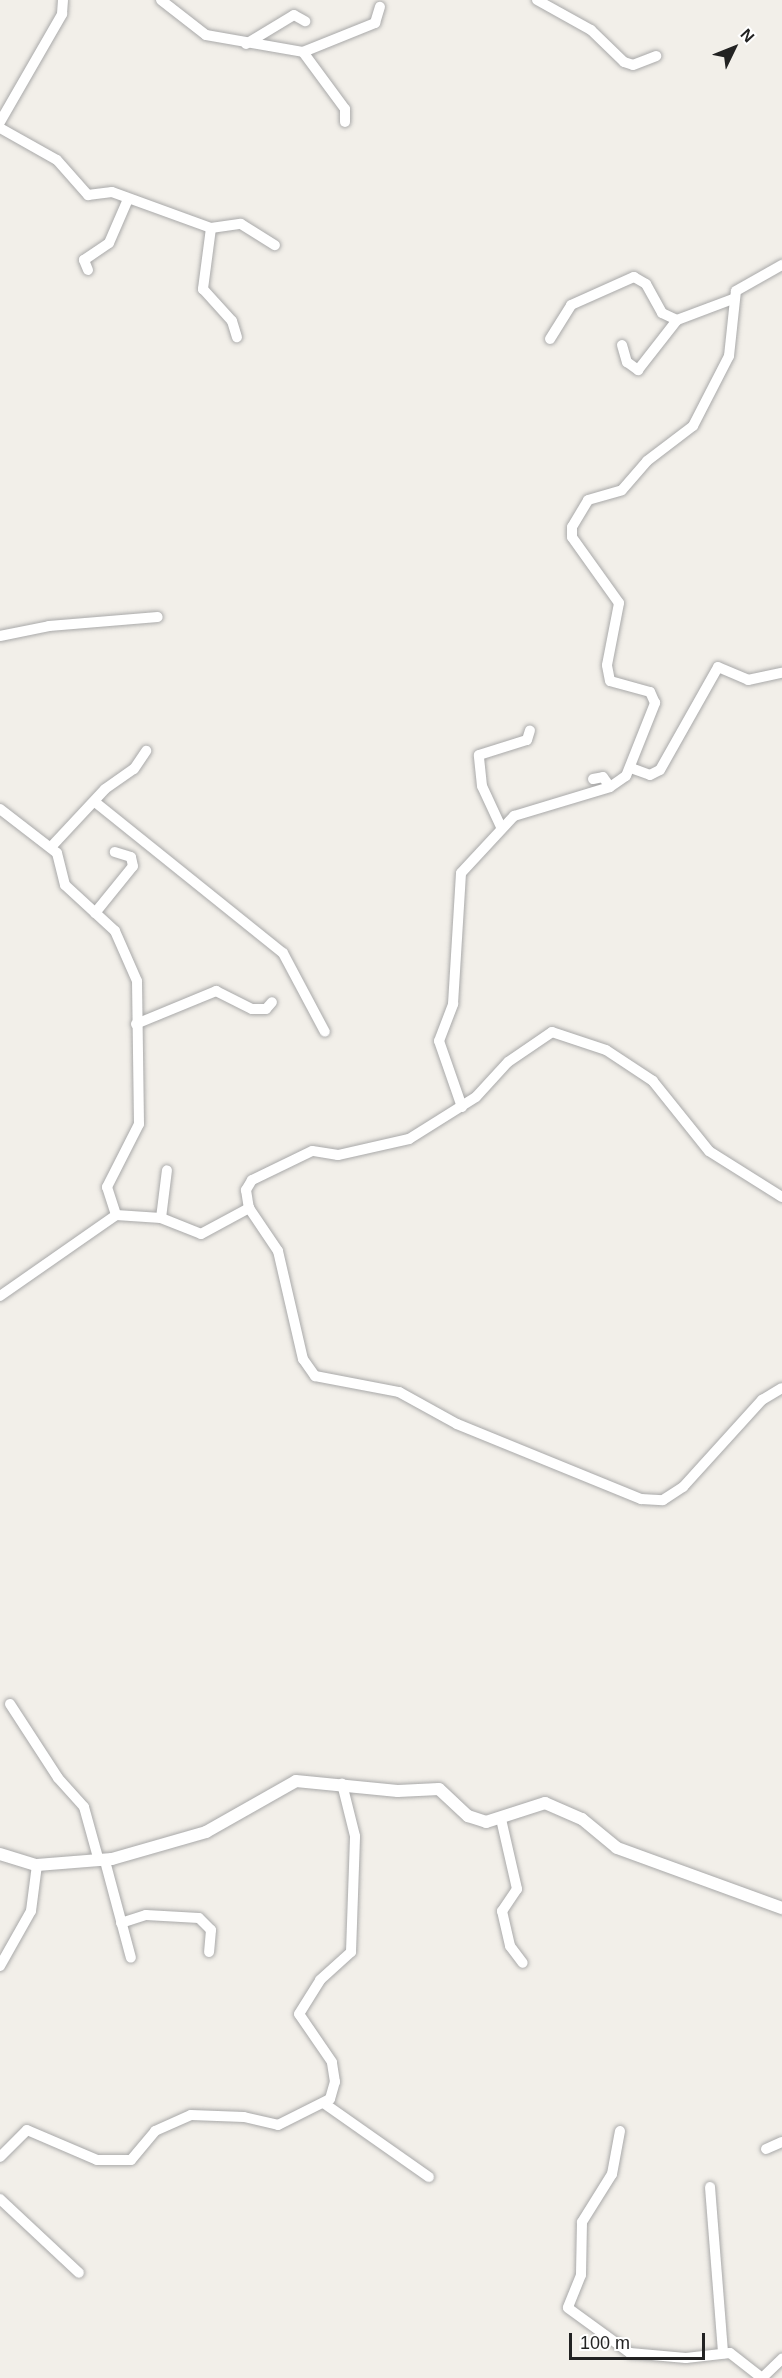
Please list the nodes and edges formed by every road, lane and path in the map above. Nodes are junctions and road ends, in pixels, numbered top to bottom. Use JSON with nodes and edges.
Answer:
{"nodes":[{"id":1,"x":63,"y":0,"type":"edge"},
{"id":2,"x":161,"y":0,"type":"edge"},
{"id":3,"x":537,"y":0,"type":"edge"},
{"id":4,"x":380,"y":8,"type":"dead end"},
{"id":5,"x":305,"y":21,"type":"dead end"},
{"id":6,"x":246,"y":44,"type":"junction"},
{"id":7,"x":303,"y":52,"type":"junction"},
{"id":8,"x":656,"y":56,"type":"dead end"},
{"id":9,"x":0,"y":122,"type":"edge"},
{"id":10,"x":345,"y":122,"type":"dead end"},
{"id":11,"x":0,"y":128,"type":"edge"},
{"id":12,"x":128,"y":199,"type":"junction"},
{"id":13,"x":211,"y":228,"type":"junction"},
{"id":14,"x":275,"y":245,"type":"dead end"},
{"id":15,"x":782,"y":265,"type":"edge"},
{"id":16,"x":88,"y":270,"type":"dead end"},
{"id":17,"x":733,"y":299,"type":"junction"},
{"id":18,"x":676,"y":320,"type":"junction"},
{"id":19,"x":237,"y":337,"type":"dead end"},
{"id":20,"x":550,"y":339,"type":"dead end"},
{"id":21,"x":622,"y":345,"type":"dead end"},
{"id":22,"x":158,"y":617,"type":"dead end"},
{"id":23,"x":0,"y":636,"type":"edge"},
{"id":24,"x":782,"y":673,"type":"edge"},
{"id":25,"x":530,"y":730,"type":"dead end"},
{"id":26,"x":146,"y":751,"type":"dead end"},
{"id":27,"x":631,"y":768,"type":"junction"},
{"id":28,"x":593,"y":779,"type":"dead end"},
{"id":29,"x":610,"y":787,"type":"junction"},
{"id":30,"x":95,"y":802,"type":"junction"},
{"id":31,"x":0,"y":809,"type":"edge"},
{"id":32,"x":501,"y":827,"type":"junction"},
{"id":33,"x":51,"y":847,"type":"junction"},
{"id":34,"x":115,"y":852,"type":"dead end"},
{"id":35,"x":94,"y":913,"type":"junction"},
{"id":36,"x":272,"y":1002,"type":"dead end"},
{"id":37,"x":136,"y":1024,"type":"junction"},
{"id":38,"x":325,"y":1032,"type":"dead end"},
{"id":39,"x":462,"y":1107,"type":"junction"},
{"id":40,"x":167,"y":1170,"type":"dead end"},
{"id":41,"x":782,"y":1197,"type":"edge"},
{"id":42,"x":249,"y":1208,"type":"junction"},
{"id":43,"x":116,"y":1215,"type":"junction"},
{"id":44,"x":161,"y":1218,"type":"junction"},
{"id":45,"x":0,"y":1296,"type":"edge"},
{"id":46,"x":782,"y":1388,"type":"edge"},
{"id":47,"x":10,"y":1704,"type":"dead end"},
{"id":48,"x":342,"y":1784,"type":"junction"},
{"id":49,"x":501,"y":1819,"type":"junction"},
{"id":50,"x":0,"y":1854,"type":"edge"},
{"id":51,"x":102,"y":1861,"type":"junction"},
{"id":52,"x":38,"y":1865,"type":"junction"},
{"id":53,"x":782,"y":1908,"type":"edge"},
{"id":54,"x":121,"y":1923,"type":"junction"},
{"id":55,"x":209,"y":1952,"type":"dead end"},
{"id":56,"x":131,"y":1958,"type":"dead end"},
{"id":57,"x":523,"y":1963,"type":"dead end"},
{"id":58,"x":0,"y":1966,"type":"edge"},
{"id":59,"x":325,"y":2104,"type":"junction"},
{"id":60,"x":620,"y":2131,"type":"dead end"},
{"id":61,"x":782,"y":2142,"type":"edge"},
{"id":62,"x":766,"y":2149,"type":"dead end"},
{"id":63,"x":0,"y":2157,"type":"edge"},
{"id":64,"x":429,"y":2177,"type":"dead end"},
{"id":65,"x":710,"y":2187,"type":"dead end"},
{"id":66,"x":0,"y":2199,"type":"edge"},
{"id":67,"x":79,"y":2273,"type":"dead end"},
{"id":68,"x":723,"y":2353,"type":"junction"},
{"id":69,"x":782,"y":2359,"type":"edge"},
{"id":70,"x":762,"y":2378,"type":"edge"}],
"edges":[{"from":1,"to":9,"type":"street"},
{"from":2,"to":6,"type":"street"},
{"from":3,"to":8,"type":"street"},
{"from":4,"to":7,"type":"street"},
{"from":5,"to":6,"type":"street"},
{"from":6,"to":7,"type":"street"},
{"from":7,"to":10,"type":"street"},
{"from":11,"to":12,"type":"street"},
{"from":12,"to":13,"type":"street"},
{"from":12,"to":16,"type":"street"},
{"from":13,"to":14,"type":"street"},
{"from":13,"to":19,"type":"street"},
{"from":15,"to":17,"type":"street"},
{"from":17,"to":18,"type":"street"},
{"from":17,"to":27,"type":"street"},
{"from":18,"to":20,"type":"street"},
{"from":18,"to":21,"type":"street"},
{"from":22,"to":23,"type":"street"},
{"from":24,"to":27,"type":"street"},
{"from":25,"to":32,"type":"street"},
{"from":26,"to":30,"type":"street"},
{"from":27,"to":29,"type":"street"},
{"from":28,"to":29,"type":"street"},
{"from":29,"to":32,"type":"street"},
{"from":30,"to":33,"type":"street"},
{"from":30,"to":38,"type":"street"},
{"from":31,"to":33,"type":"street"},
{"from":32,"to":39,"type":"street"},
{"from":33,"to":35,"type":"street"},
{"from":34,"to":35,"type":"street"},
{"from":35,"to":37,"type":"street"},
{"from":36,"to":37,"type":"street"},
{"from":37,"to":43,"type":"street"},
{"from":39,"to":41,"type":"street"},
{"from":39,"to":42,"type":"street"},
{"from":40,"to":44,"type":"street"},
{"from":42,"to":44,"type":"street"},
{"from":42,"to":46,"type":"street"},
{"from":43,"to":44,"type":"street"},
{"from":43,"to":45,"type":"street"},
{"from":47,"to":51,"type":"street"},
{"from":48,"to":49,"type":"street"},
{"from":48,"to":51,"type":"street"},
{"from":48,"to":59,"type":"street"},
{"from":49,"to":53,"type":"street"},
{"from":49,"to":57,"type":"street"},
{"from":50,"to":52,"type":"street"},
{"from":51,"to":52,"type":"street"},
{"from":51,"to":54,"type":"street"},
{"from":52,"to":58,"type":"street"},
{"from":54,"to":55,"type":"street"},
{"from":54,"to":56,"type":"street"},
{"from":59,"to":63,"type":"street"},
{"from":59,"to":64,"type":"street"},
{"from":60,"to":68,"type":"street"},
{"from":61,"to":62,"type":"street"},
{"from":65,"to":68,"type":"street"},
{"from":66,"to":67,"type":"street"},
{"from":68,"to":70,"type":"street"},
{"from":69,"to":70,"type":"street"}]}
